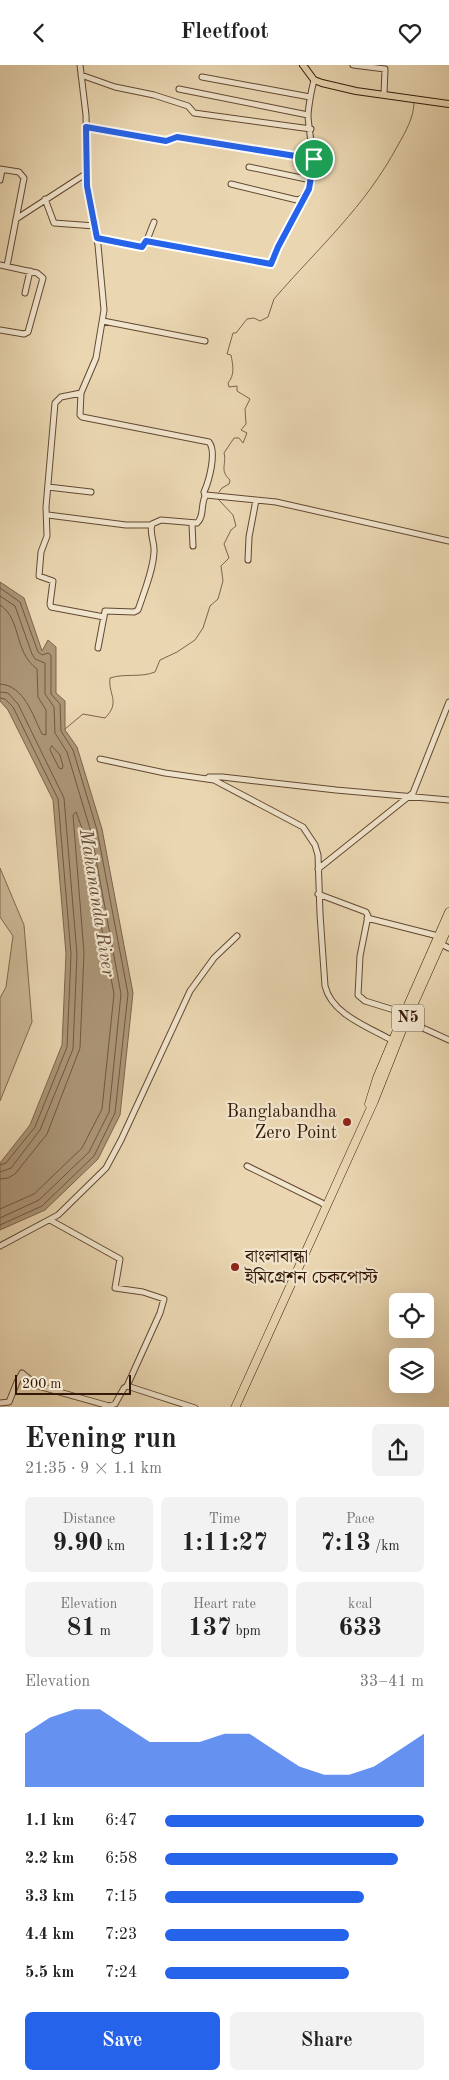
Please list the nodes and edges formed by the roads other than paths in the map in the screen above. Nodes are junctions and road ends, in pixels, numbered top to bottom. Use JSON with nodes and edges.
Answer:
{"nodes":[{"id":1,"x":80,"y":65,"type":"edge"},
{"id":2,"x":303,"y":65,"type":"edge"},
{"id":3,"x":353,"y":65,"type":"edge"},
{"id":4,"x":81,"y":75,"type":"junction"},
{"id":5,"x":202,"y":77,"type":"dead end"},
{"id":6,"x":314,"y":80,"type":"junction"},
{"id":7,"x":179,"y":89,"type":"dead end"},
{"id":8,"x":384,"y":94,"type":"junction"},
{"id":9,"x":310,"y":97,"type":"junction"},
{"id":10,"x":449,"y":104,"type":"edge"},
{"id":11,"x":308,"y":115,"type":"junction"},
{"id":12,"x":86,"y":127,"type":"junction"},
{"id":13,"x":311,"y":129,"type":"junction"},
{"id":14,"x":314,"y":159,"type":"junction"},
{"id":15,"x":249,"y":167,"type":"dead end"},
{"id":16,"x":1,"y":169,"type":"edge"},
{"id":17,"x":86,"y":173,"type":"junction"},
{"id":18,"x":0,"y":180,"type":"edge"},
{"id":19,"x":311,"y":180,"type":"junction"},
{"id":20,"x":231,"y":184,"type":"dead end"},
{"id":21,"x":45,"y":199,"type":"junction"},
{"id":22,"x":302,"y":199,"type":"junction"},
{"id":23,"x":16,"y":219,"type":"junction"},
{"id":24,"x":154,"y":222,"type":"dead end"},
{"id":25,"x":94,"y":226,"type":"junction"},
{"id":26,"x":97,"y":238,"type":"junction"},
{"id":27,"x":146,"y":241,"type":"junction"},
{"id":28,"x":0,"y":265,"type":"edge"},
{"id":29,"x":6,"y":266,"type":"junction"},
{"id":30,"x":30,"y":271,"type":"junction"},
{"id":31,"x":25,"y":293,"type":"dead end"},
{"id":32,"x":103,"y":321,"type":"junction"},
{"id":33,"x":0,"y":329,"type":"edge"},
{"id":34,"x":205,"y":341,"type":"dead end"},
{"id":35,"x":81,"y":393,"type":"junction"},
{"id":36,"x":48,"y":487,"type":"junction"},
{"id":37,"x":91,"y":492,"type":"dead end"},
{"id":38,"x":205,"y":496,"type":"junction"},
{"id":39,"x":256,"y":500,"type":"junction"},
{"id":40,"x":48,"y":515,"type":"junction"},
{"id":41,"x":192,"y":524,"type":"junction"},
{"id":42,"x":151,"y":525,"type":"junction"},
{"id":43,"x":449,"y":541,"type":"edge"},
{"id":44,"x":192,"y":546,"type":"dead end"},
{"id":45,"x":248,"y":560,"type":"dead end"},
{"id":46,"x":104,"y":617,"type":"junction"},
{"id":47,"x":98,"y":648,"type":"dead end"},
{"id":48,"x":449,"y":702,"type":"edge"},
{"id":49,"x":100,"y":759,"type":"dead end"},
{"id":50,"x":204,"y":778,"type":"junction"},
{"id":51,"x":410,"y":796,"type":"junction"},
{"id":52,"x":449,"y":800,"type":"edge"},
{"id":53,"x":318,"y":869,"type":"junction"},
{"id":54,"x":318,"y":893,"type":"junction"},
{"id":55,"x":449,"y":912,"type":"edge"},
{"id":56,"x":367,"y":918,"type":"junction"},
{"id":57,"x":449,"y":925,"type":"edge"},
{"id":58,"x":237,"y":936,"type":"dead end"},
{"id":59,"x":438,"y":941,"type":"junction"},
{"id":60,"x":449,"y":948,"type":"edge"},
{"id":61,"x":412,"y":1009,"type":"junction"},
{"id":62,"x":404,"y":1013,"type":"junction"},
{"id":63,"x":400,"y":1029,"type":"junction"},
{"id":64,"x":449,"y":1040,"type":"edge"},
{"id":65,"x":392,"y":1041,"type":"junction"},
{"id":66,"x":368,"y":1111,"type":"junction"},
{"id":67,"x":248,"y":1165,"type":"dead end"},
{"id":68,"x":326,"y":1207,"type":"junction"},
{"id":69,"x":50,"y":1220,"type":"junction"},
{"id":70,"x":0,"y":1246,"type":"edge"},
{"id":71,"x":127,"y":1386,"type":"junction"},
{"id":72,"x":0,"y":1403,"type":"edge"},
{"id":73,"x":195,"y":1407,"type":"edge"},
{"id":74,"x":235,"y":1407,"type":"edge"}],
"edges":[{"from":1,"to":4,"type":"street"},
{"from":2,"to":6,"type":"main road"},
{"from":3,"to":8,"type":"street"},
{"from":4,"to":12,"type":"street"},
{"from":4,"to":13,"type":"street"},
{"from":5,"to":9,"type":"street"},
{"from":6,"to":8,"type":"main road"},
{"from":6,"to":9,"type":"street"},
{"from":7,"to":11,"type":"street"},
{"from":8,"to":10,"type":"main road"},
{"from":9,"to":11,"type":"street"},
{"from":11,"to":13,"type":"street"},
{"from":12,"to":14,"type":"street"},
{"from":12,"to":17,"type":"street"},
{"from":13,"to":14,"type":"street"},
{"from":14,"to":19,"type":"street"},
{"from":15,"to":19,"type":"street"},
{"from":16,"to":18,"type":"street"},
{"from":16,"to":23,"type":"street"},
{"from":17,"to":21,"type":"street"},
{"from":17,"to":25,"type":"street"},
{"from":19,"to":22,"type":"street"},
{"from":20,"to":22,"type":"street"},
{"from":21,"to":23,"type":"street"},
{"from":21,"to":25,"type":"street"},
{"from":22,"to":27,"type":"street"},
{"from":23,"to":29,"type":"street"},
{"from":24,"to":27,"type":"street"},
{"from":25,"to":26,"type":"street"},
{"from":26,"to":27,"type":"street"},
{"from":26,"to":32,"type":"street"},
{"from":28,"to":29,"type":"street"},
{"from":29,"to":30,"type":"street"},
{"from":30,"to":31,"type":"street"},
{"from":30,"to":33,"type":"street"},
{"from":32,"to":34,"type":"street"},
{"from":32,"to":35,"type":"street"},
{"from":35,"to":36,"type":"street"},
{"from":35,"to":38,"type":"street"},
{"from":36,"to":37,"type":"street"},
{"from":36,"to":40,"type":"street"},
{"from":38,"to":39,"type":"street"},
{"from":38,"to":41,"type":"street"},
{"from":39,"to":43,"type":"street"},
{"from":39,"to":45,"type":"street"},
{"from":40,"to":42,"type":"street"},
{"from":40,"to":46,"type":"street"},
{"from":41,"to":42,"type":"street"},
{"from":41,"to":44,"type":"street"},
{"from":42,"to":46,"type":"street"},
{"from":46,"to":47,"type":"street"},
{"from":48,"to":51,"type":"street"},
{"from":49,"to":50,"type":"street"},
{"from":50,"to":51,"type":"street"},
{"from":50,"to":53,"type":"street"},
{"from":51,"to":52,"type":"street"},
{"from":51,"to":53,"type":"street"},
{"from":53,"to":54,"type":"street"},
{"from":54,"to":56,"type":"street"},
{"from":54,"to":65,"type":"street"},
{"from":55,"to":59,"type":"highway","number":"N5"},
{"from":56,"to":59,"type":"street"},
{"from":56,"to":62,"type":"street"},
{"from":57,"to":59,"type":"highway","number":"N5"},
{"from":58,"to":69,"type":"street"},
{"from":59,"to":60,"type":"street"},
{"from":59,"to":61,"type":"highway","number":"N5"},
{"from":59,"to":62,"type":"highway","number":"N5"},
{"from":61,"to":63,"type":"highway","number":"N5"},
{"from":61,"to":64,"type":"street"},
{"from":62,"to":63,"type":"highway","number":"N5"},
{"from":63,"to":65,"type":"highway","number":"N5"},
{"from":63,"to":66,"type":"highway","number":"N5"},
{"from":65,"to":66,"type":"highway","number":"N5"},
{"from":66,"to":68,"type":"highway","number":"N5"},
{"from":67,"to":68,"type":"street"},
{"from":68,"to":74,"type":"highway","number":"N5"},
{"from":69,"to":70,"type":"street"},
{"from":69,"to":71,"type":"street"},
{"from":71,"to":72,"type":"street"},
{"from":71,"to":73,"type":"street"}]}
